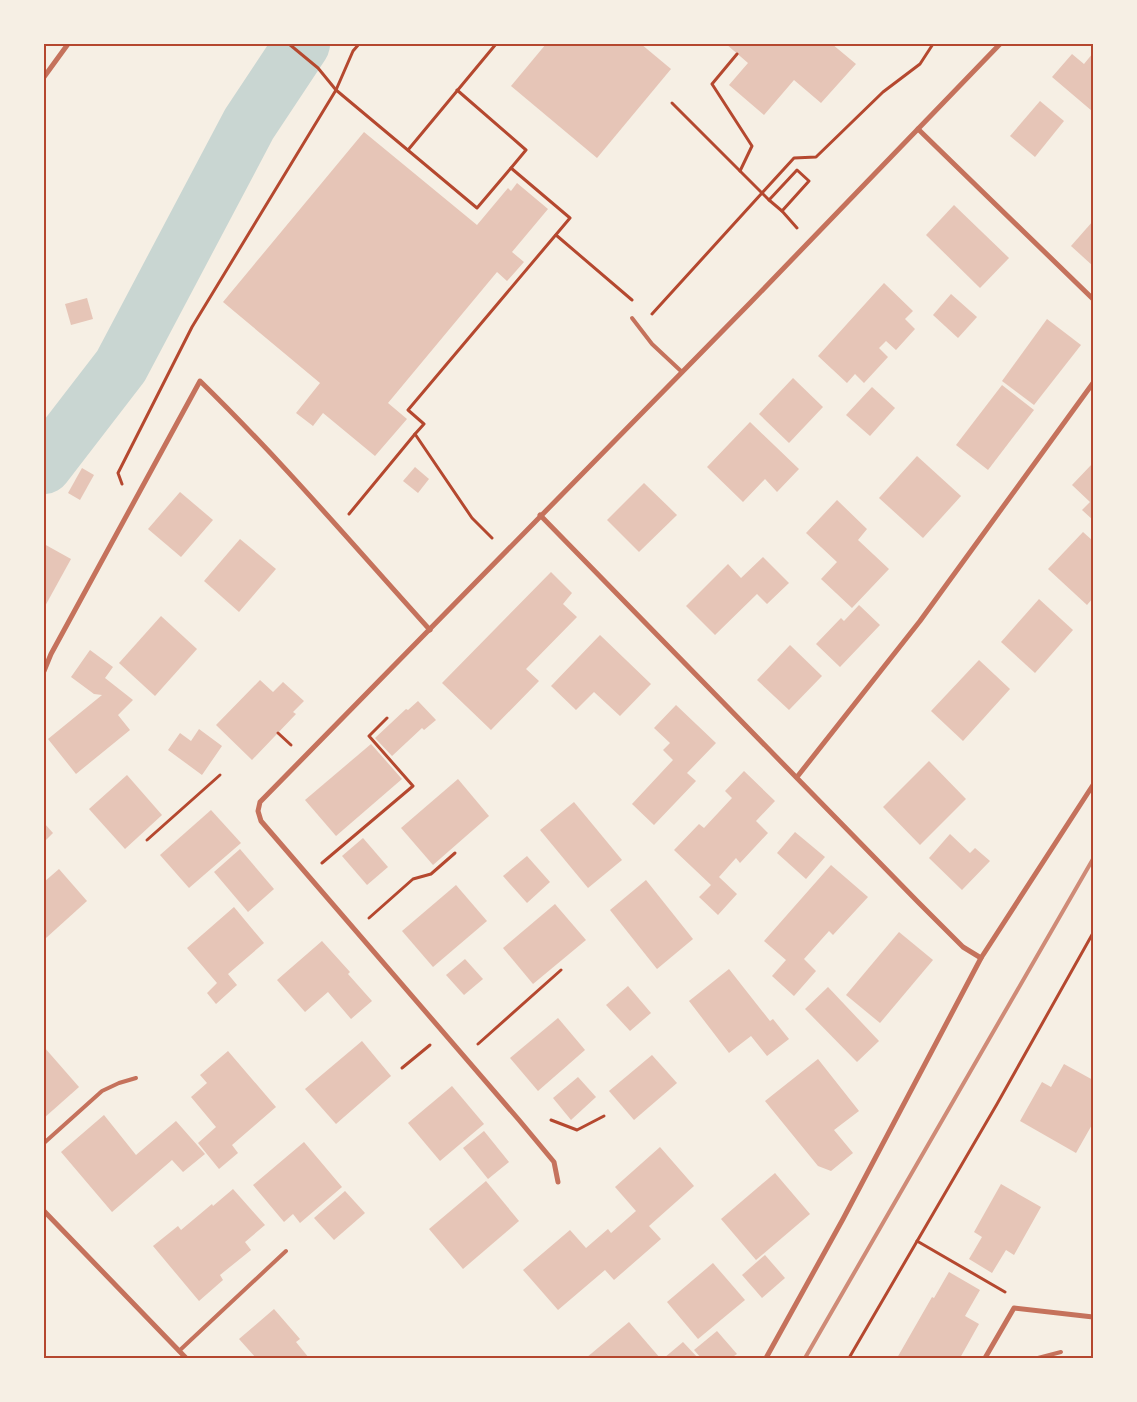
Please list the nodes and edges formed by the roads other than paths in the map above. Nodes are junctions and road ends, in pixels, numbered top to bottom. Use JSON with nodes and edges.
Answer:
{"nodes":[{"id":1,"x":68,"y":44,"type":"edge"},
{"id":2,"x":1000,"y":44,"type":"edge"},
{"id":3,"x":44,"y":77,"type":"edge"},
{"id":4,"x":918,"y":129,"type":"junction"},
{"id":5,"x":1093,"y":299,"type":"edge"},
{"id":6,"x":632,"y":318,"type":"dead end"},
{"id":7,"x":682,"y":372,"type":"junction"},
{"id":8,"x":1093,"y":383,"type":"edge"},
{"id":9,"x":540,"y":515,"type":"junction"},
{"id":10,"x":430,"y":630,"type":"junction"},
{"id":11,"x":44,"y":671,"type":"edge"},
{"id":12,"x":797,"y":777,"type":"junction"},
{"id":13,"x":1093,"y":784,"type":"edge"},
{"id":14,"x":981,"y":958,"type":"junction"},
{"id":15,"x":136,"y":1078,"type":"dead end"},
{"id":16,"x":44,"y":1143,"type":"edge"},
{"id":17,"x":558,"y":1182,"type":"dead end"},
{"id":18,"x":44,"y":1211,"type":"edge"},
{"id":19,"x":286,"y":1251,"type":"dead end"},
{"id":20,"x":1093,"y":1317,"type":"edge"},
{"id":21,"x":179,"y":1351,"type":"junction"},
{"id":22,"x":1061,"y":1352,"type":"dead end"},
{"id":23,"x":186,"y":1358,"type":"edge"},
{"id":24,"x":766,"y":1358,"type":"edge"},
{"id":25,"x":985,"y":1358,"type":"edge"},
{"id":26,"x":1038,"y":1358,"type":"edge"}],
"edges":[{"from":1,"to":3,"type":"street"},
{"from":2,"to":4,"type":"street"},
{"from":4,"to":5,"type":"street"},
{"from":4,"to":7,"type":"street"},
{"from":6,"to":7,"type":"lane"},
{"from":7,"to":9,"type":"street"},
{"from":8,"to":12,"type":"street"},
{"from":9,"to":10,"type":"street"},
{"from":9,"to":12,"type":"street"},
{"from":10,"to":11,"type":"street"},
{"from":10,"to":17,"type":"street"},
{"from":12,"to":14,"type":"street"},
{"from":13,"to":14,"type":"street"},
{"from":14,"to":24,"type":"street"},
{"from":15,"to":16,"type":"lane"},
{"from":18,"to":21,"type":"street"},
{"from":19,"to":21,"type":"lane"},
{"from":20,"to":25,"type":"street"},
{"from":21,"to":23,"type":"street"},
{"from":22,"to":26,"type":"lane"}]}
